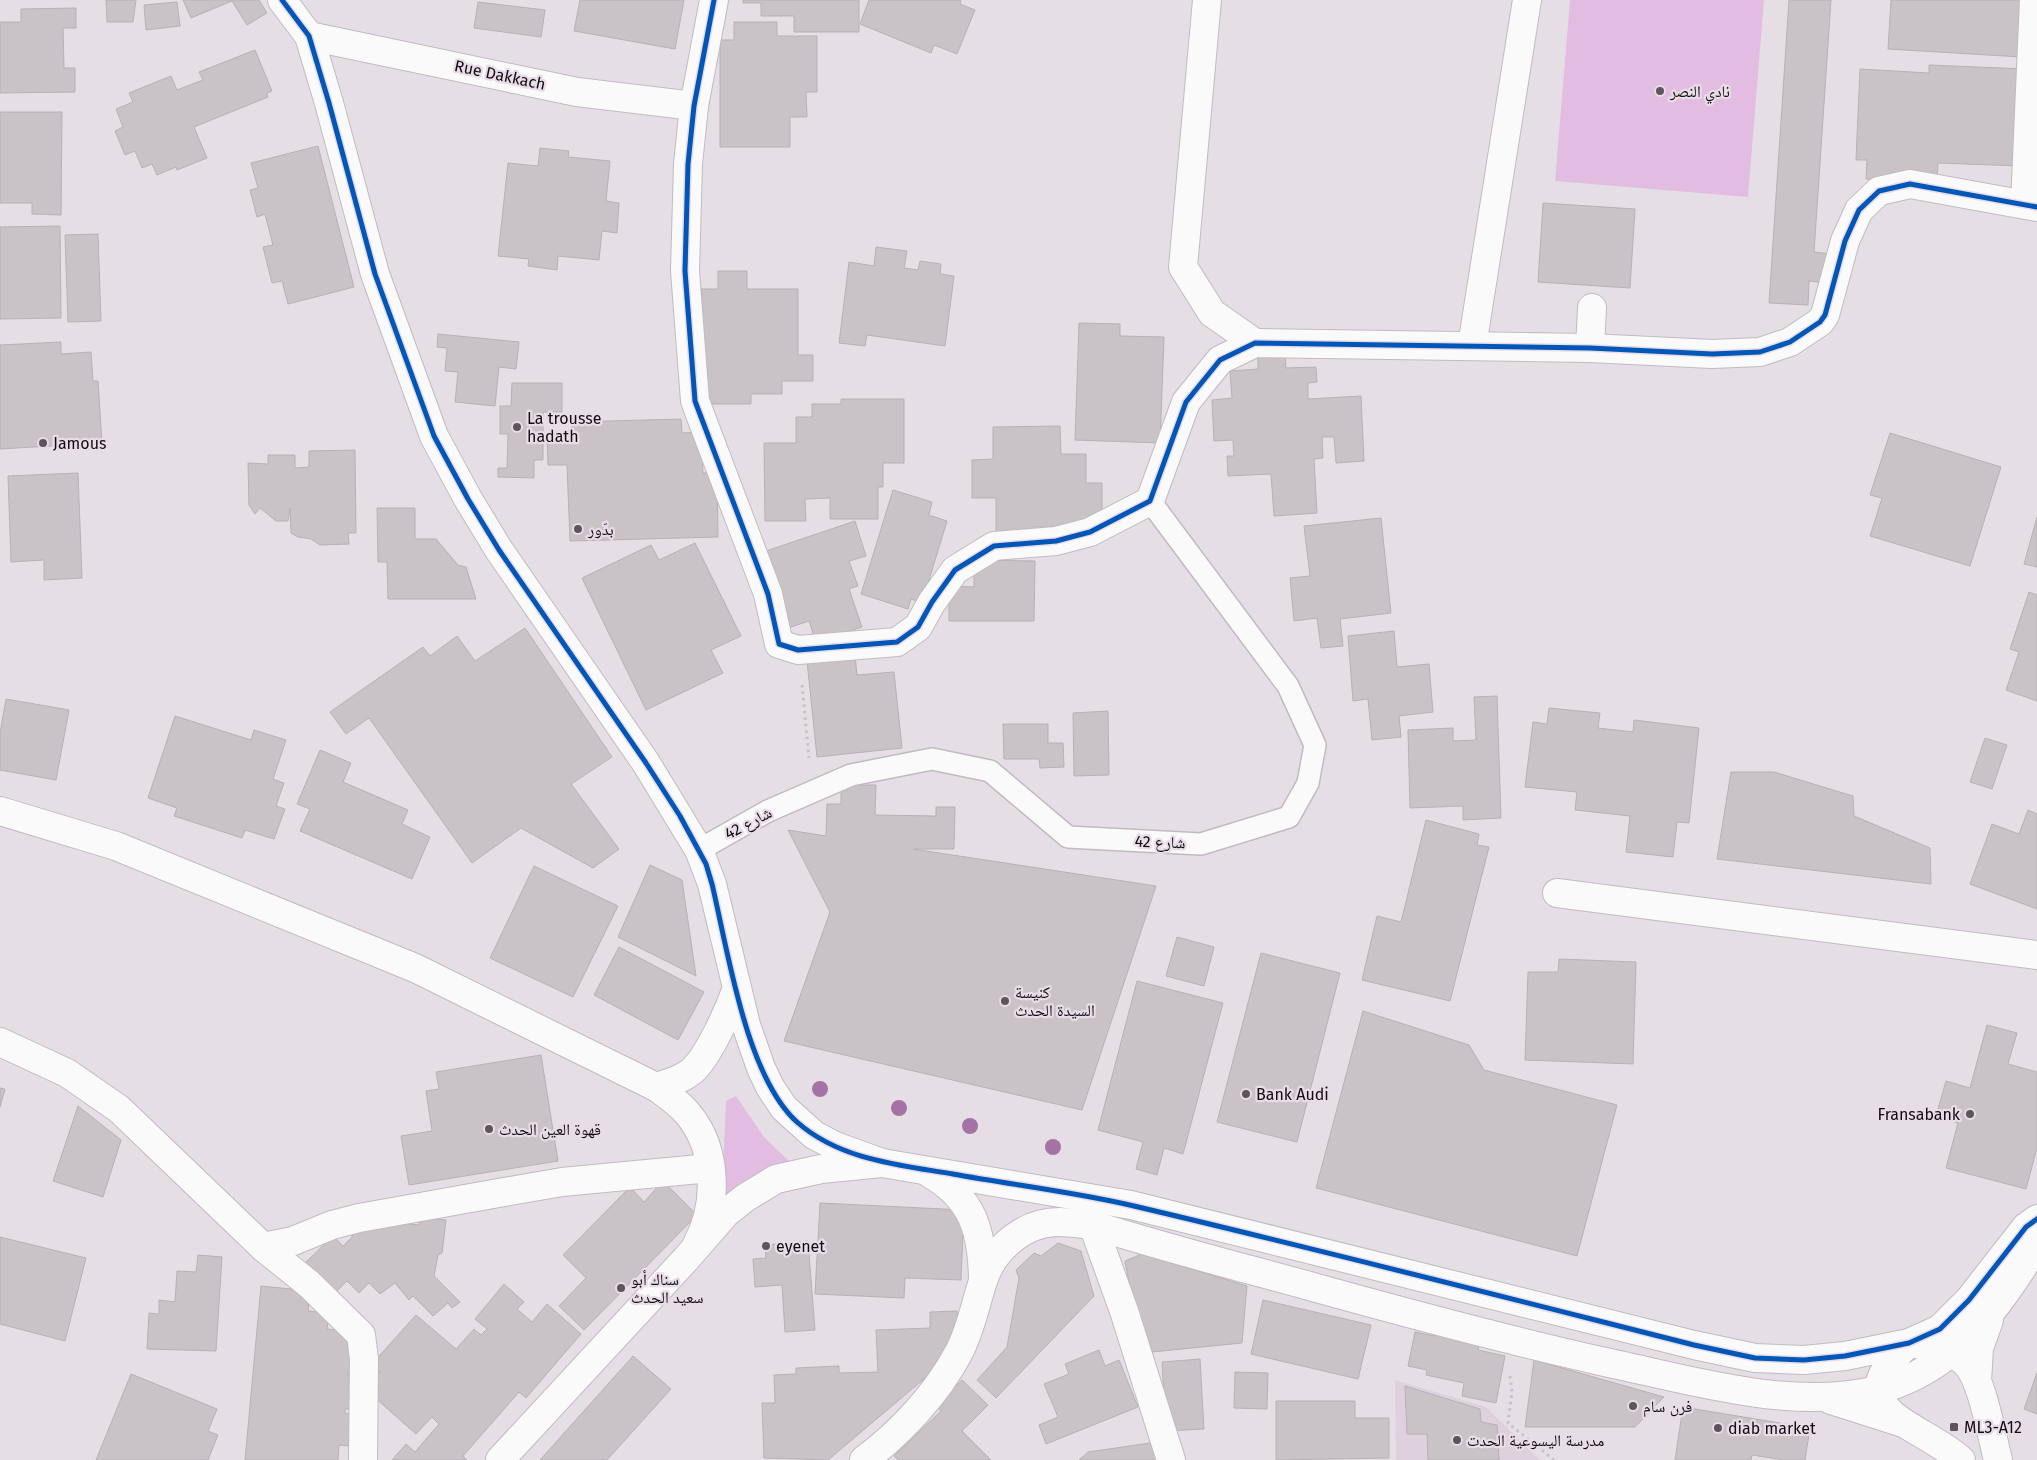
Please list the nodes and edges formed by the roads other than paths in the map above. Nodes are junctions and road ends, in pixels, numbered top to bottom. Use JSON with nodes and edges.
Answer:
{"nodes":[{"id":1,"x":282,"y":0,"type":"edge"},
{"id":2,"x":714,"y":0,"type":"edge"},
{"id":3,"x":1206,"y":0,"type":"edge"},
{"id":4,"x":1528,"y":0,"type":"edge"},
{"id":5,"x":2034,"y":0,"type":"edge"},
{"id":6,"x":309,"y":36,"type":"junction"},
{"id":7,"x":694,"y":106,"type":"junction"},
{"id":8,"x":2031,"y":205,"type":"edge"},
{"id":9,"x":1592,"y":308,"type":"dead end"},
{"id":10,"x":1255,"y":343,"type":"junction"},
{"id":11,"x":1472,"y":346,"type":"junction"},
{"id":12,"x":1590,"y":348,"type":"junction"},
{"id":13,"x":1150,"y":501,"type":"junction"},
{"id":14,"x":0,"y":810,"type":"edge"},
{"id":15,"x":699,"y":850,"type":"junction"},
{"id":16,"x":1557,"y":893,"type":"dead end"},
{"id":17,"x":2037,"y":955,"type":"edge"},
{"id":18,"x":737,"y":988,"type":"junction"},
{"id":19,"x":0,"y":1042,"type":"edge"},
{"id":20,"x":656,"y":1087,"type":"junction"},
{"id":21,"x":882,"y":1163,"type":"junction"},
{"id":22,"x":710,"y":1168,"type":"junction"},
{"id":23,"x":923,"y":1169,"type":"junction"},
{"id":24,"x":1093,"y":1198,"type":"junction"},
{"id":25,"x":2037,"y":1219,"type":"edge"},
{"id":26,"x":1093,"y":1225,"type":"junction"},
{"id":27,"x":2037,"y":1237,"type":"edge"},
{"id":28,"x":263,"y":1247,"type":"junction"},
{"id":29,"x":686,"y":1259,"type":"junction"},
{"id":30,"x":983,"y":1280,"type":"junction"},
{"id":31,"x":1994,"y":1308,"type":"junction"},
{"id":32,"x":1909,"y":1343,"type":"junction"},
{"id":33,"x":1951,"y":1354,"type":"junction"},
{"id":34,"x":1977,"y":1381,"type":"junction"},
{"id":35,"x":1877,"y":1390,"type":"junction"},
{"id":36,"x":1818,"y":1395,"type":"junction"},
{"id":37,"x":1987,"y":1418,"type":"junction"},
{"id":38,"x":1903,"y":1423,"type":"junction"},
{"id":39,"x":1938,"y":1443,"type":"junction"},
{"id":40,"x":363,"y":1460,"type":"edge"},
{"id":41,"x":500,"y":1460,"type":"edge"},
{"id":42,"x":864,"y":1460,"type":"edge"},
{"id":43,"x":1171,"y":1460,"type":"edge"},
{"id":44,"x":1961,"y":1460,"type":"edge"},
{"id":45,"x":1998,"y":1460,"type":"edge"}],
"edges":[{"from":1,"to":6,"type":"street"},
{"from":2,"to":7,"type":"street"},
{"from":3,"to":10,"type":"street"},
{"from":4,"to":11,"type":"street"},
{"from":5,"to":8,"type":"street"},
{"from":6,"to":7,"type":"street","name":"Rue Dakkach"},
{"from":6,"to":15,"type":"street"},
{"from":7,"to":13,"type":"street"},
{"from":8,"to":12,"type":"street"},
{"from":9,"to":12,"type":"street"},
{"from":10,"to":11,"type":"street"},
{"from":10,"to":13,"type":"street"},
{"from":11,"to":12,"type":"street"},
{"from":13,"to":15,"type":"lane","name":"شارع 42"},
{"from":14,"to":20,"type":"street"},
{"from":15,"to":18,"type":"street"},
{"from":16,"to":17,"type":"street"},
{"from":18,"to":20,"type":"street"},
{"from":18,"to":21,"type":"street"},
{"from":19,"to":28,"type":"street"},
{"from":20,"to":22,"type":"street"},
{"from":21,"to":23,"type":"street"},
{"from":21,"to":29,"type":"street"},
{"from":22,"to":28,"type":"street"},
{"from":22,"to":29,"type":"street"},
{"from":23,"to":24,"type":"street"},
{"from":23,"to":30,"type":"street"},
{"from":24,"to":26,"type":"street"},
{"from":24,"to":32,"type":"street"},
{"from":25,"to":32,"type":"street"},
{"from":26,"to":30,"type":"street"},
{"from":26,"to":36,"type":"street"},
{"from":26,"to":43,"type":"street"},
{"from":27,"to":31,"type":"street"},
{"from":28,"to":40,"type":"street"},
{"from":29,"to":41,"type":"street"},
{"from":30,"to":42,"type":"street"},
{"from":31,"to":33,"type":"street"},
{"from":31,"to":34,"type":"street"},
{"from":32,"to":33,"type":"street"},
{"from":32,"to":35,"type":"street"},
{"from":33,"to":34,"type":"street"},
{"from":33,"to":35,"type":"street"},
{"from":34,"to":37,"type":"street"},
{"from":35,"to":36,"type":"street"},
{"from":35,"to":38,"type":"street"},
{"from":36,"to":38,"type":"street"},
{"from":37,"to":39,"type":"street"},
{"from":37,"to":45,"type":"street"},
{"from":38,"to":39,"type":"street"},
{"from":39,"to":44,"type":"street"}]}
